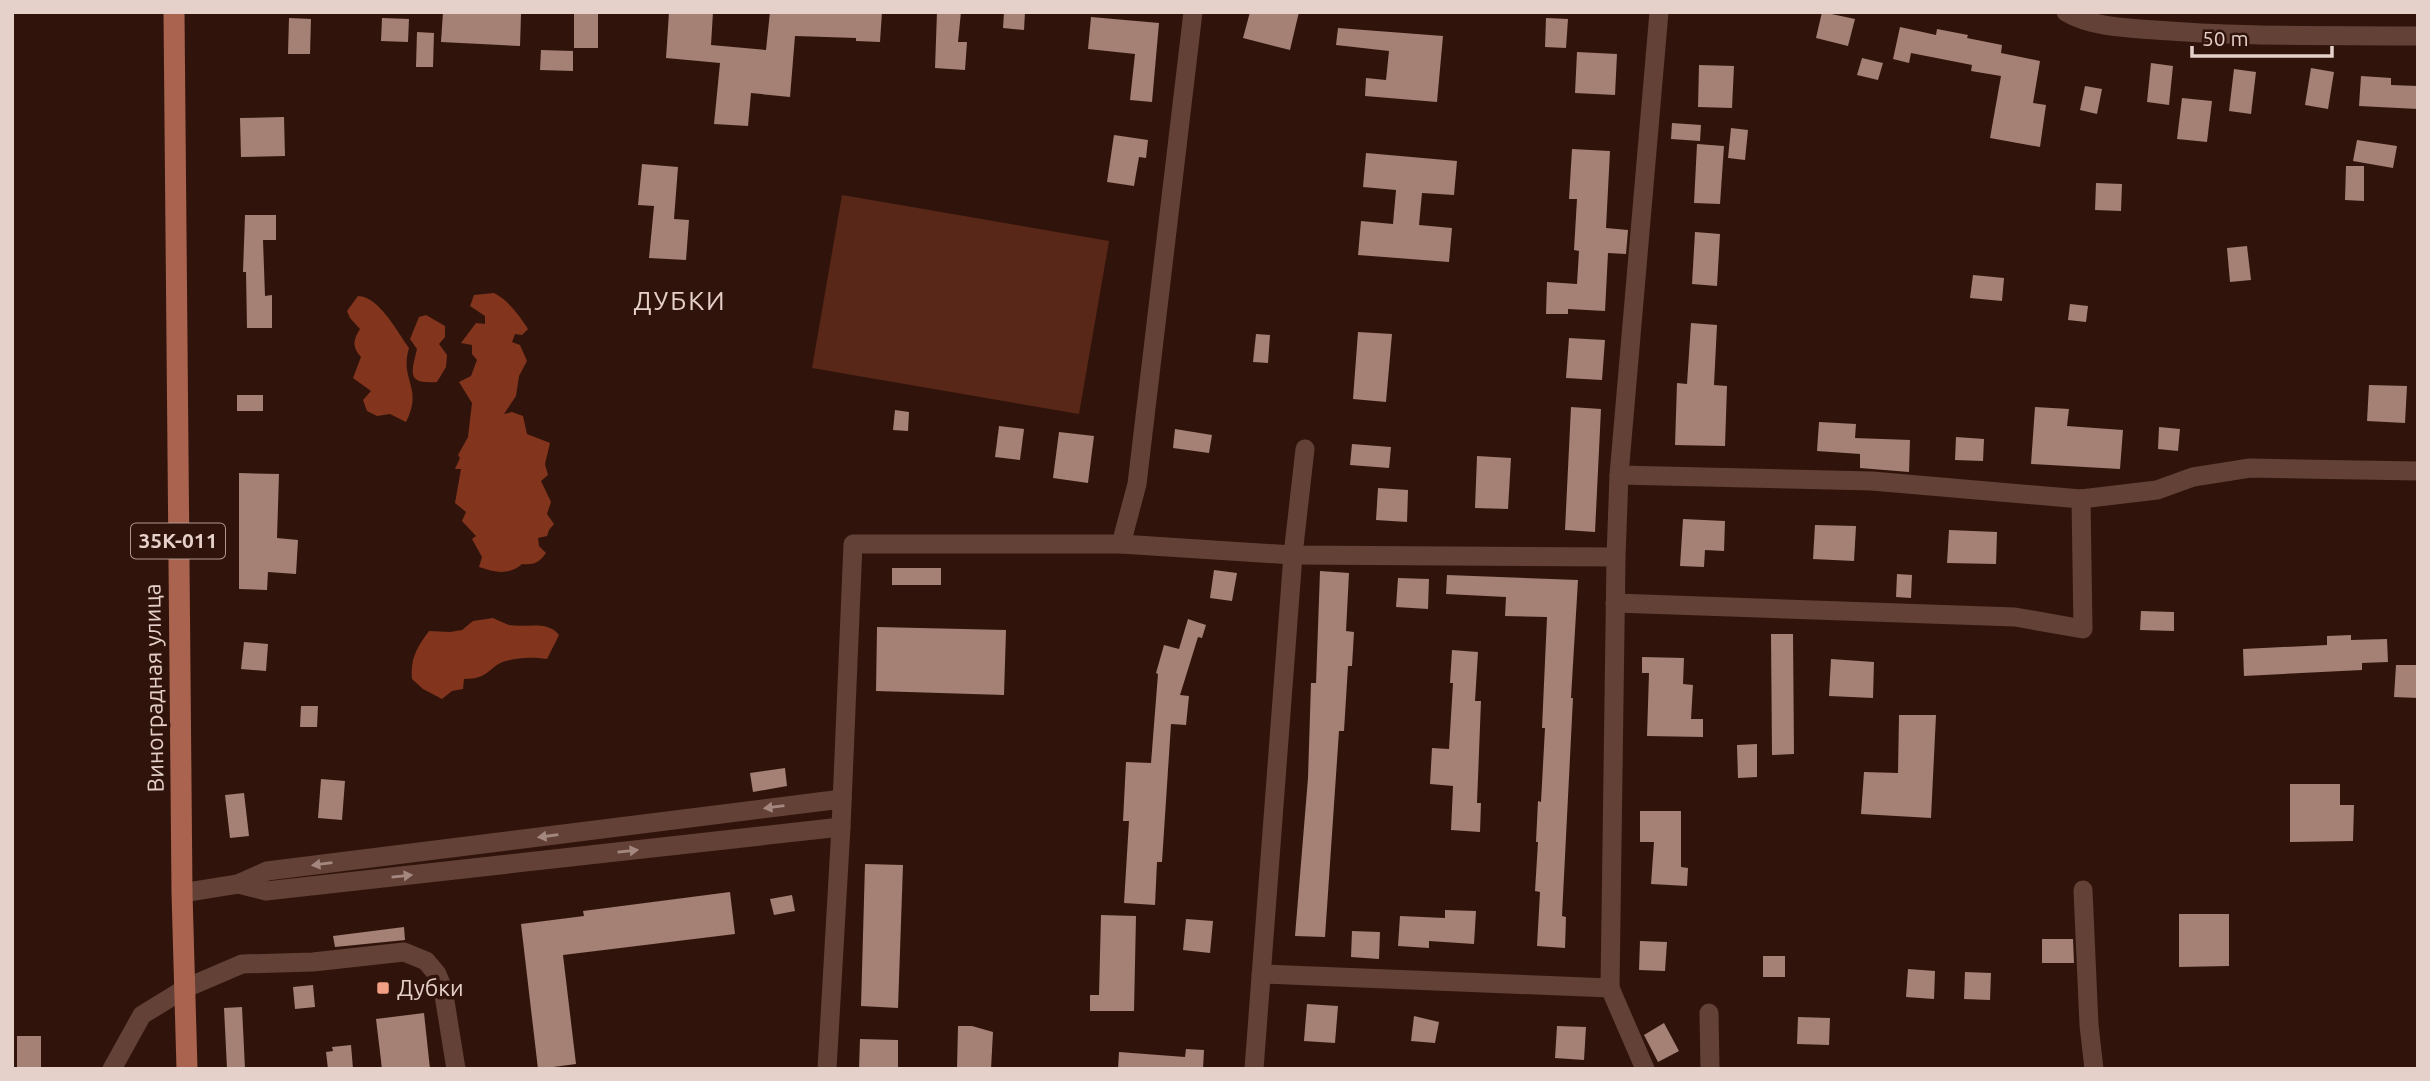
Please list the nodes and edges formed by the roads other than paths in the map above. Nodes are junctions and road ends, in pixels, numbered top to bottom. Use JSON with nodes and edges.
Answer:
{"nodes":[{"id":1,"x":174,"y":12,"type":"edge"},
{"id":2,"x":1194,"y":12,"type":"edge"},
{"id":3,"x":1659,"y":12,"type":"edge"},
{"id":4,"x":2066,"y":12,"type":"edge"},
{"id":5,"x":2418,"y":36,"type":"edge"},
{"id":6,"x":1305,"y":449,"type":"dead end"},
{"id":7,"x":2418,"y":471,"type":"edge"},
{"id":8,"x":1619,"y":475,"type":"junction"},
{"id":9,"x":2081,"y":499,"type":"junction"},
{"id":10,"x":1121,"y":544,"type":"junction"},
{"id":11,"x":1293,"y":555,"type":"junction"},
{"id":12,"x":1616,"y":557,"type":"junction"},
{"id":13,"x":1615,"y":603,"type":"junction"},
{"id":14,"x":842,"y":799,"type":"junction"},
{"id":15,"x":841,"y":827,"type":"junction"},
{"id":16,"x":238,"y":884,"type":"junction"},
{"id":17,"x":2083,"y":890,"type":"dead end"},
{"id":18,"x":182,"y":893,"type":"junction"},
{"id":19,"x":1261,"y":974,"type":"junction"},
{"id":20,"x":186,"y":988,"type":"junction"},
{"id":21,"x":1610,"y":988,"type":"junction"},
{"id":22,"x":1709,"y":1013,"type":"dead end"},
{"id":23,"x":112,"y":1069,"type":"edge"},
{"id":24,"x":187,"y":1069,"type":"edge"},
{"id":25,"x":456,"y":1069,"type":"edge"},
{"id":26,"x":827,"y":1069,"type":"edge"},
{"id":27,"x":1254,"y":1069,"type":"edge"},
{"id":28,"x":1645,"y":1069,"type":"edge"},
{"id":29,"x":1710,"y":1069,"type":"edge"},
{"id":30,"x":2094,"y":1069,"type":"edge"}],
"edges":[{"from":1,"to":18,"type":"main road","name":"Виноградная улица","number":"35К-011"},
{"from":2,"to":10,"type":"street"},
{"from":3,"to":8,"type":"street"},
{"from":4,"to":5,"type":"street"},
{"from":6,"to":11,"type":"street"},
{"from":7,"to":9,"type":"street"},
{"from":8,"to":9,"type":"street"},
{"from":8,"to":12,"type":"street"},
{"from":9,"to":13,"type":"street"},
{"from":10,"to":11,"type":"street"},
{"from":10,"to":14,"type":"street"},
{"from":11,"to":12,"type":"street"},
{"from":11,"to":19,"type":"street"},
{"from":12,"to":13,"type":"street"},
{"from":13,"to":21,"type":"street"},
{"from":14,"to":15,"type":"street"},
{"from":14,"to":16,"type":"street","one_way":true},
{"from":16,"to":15,"type":"street","one_way":true},
{"from":15,"to":26,"type":"street"},
{"from":16,"to":18,"type":"street"},
{"from":17,"to":30,"type":"street"},
{"from":18,"to":20,"type":"main road","name":"Виноградная улица","number":"35К-011"},
{"from":19,"to":21,"type":"street"},
{"from":19,"to":27,"type":"street"},
{"from":20,"to":23,"type":"street"},
{"from":20,"to":24,"type":"main road","name":"Виноградная улица","number":"35К-011"},
{"from":20,"to":25,"type":"street"},
{"from":21,"to":28,"type":"street"},
{"from":22,"to":29,"type":"street"}]}
